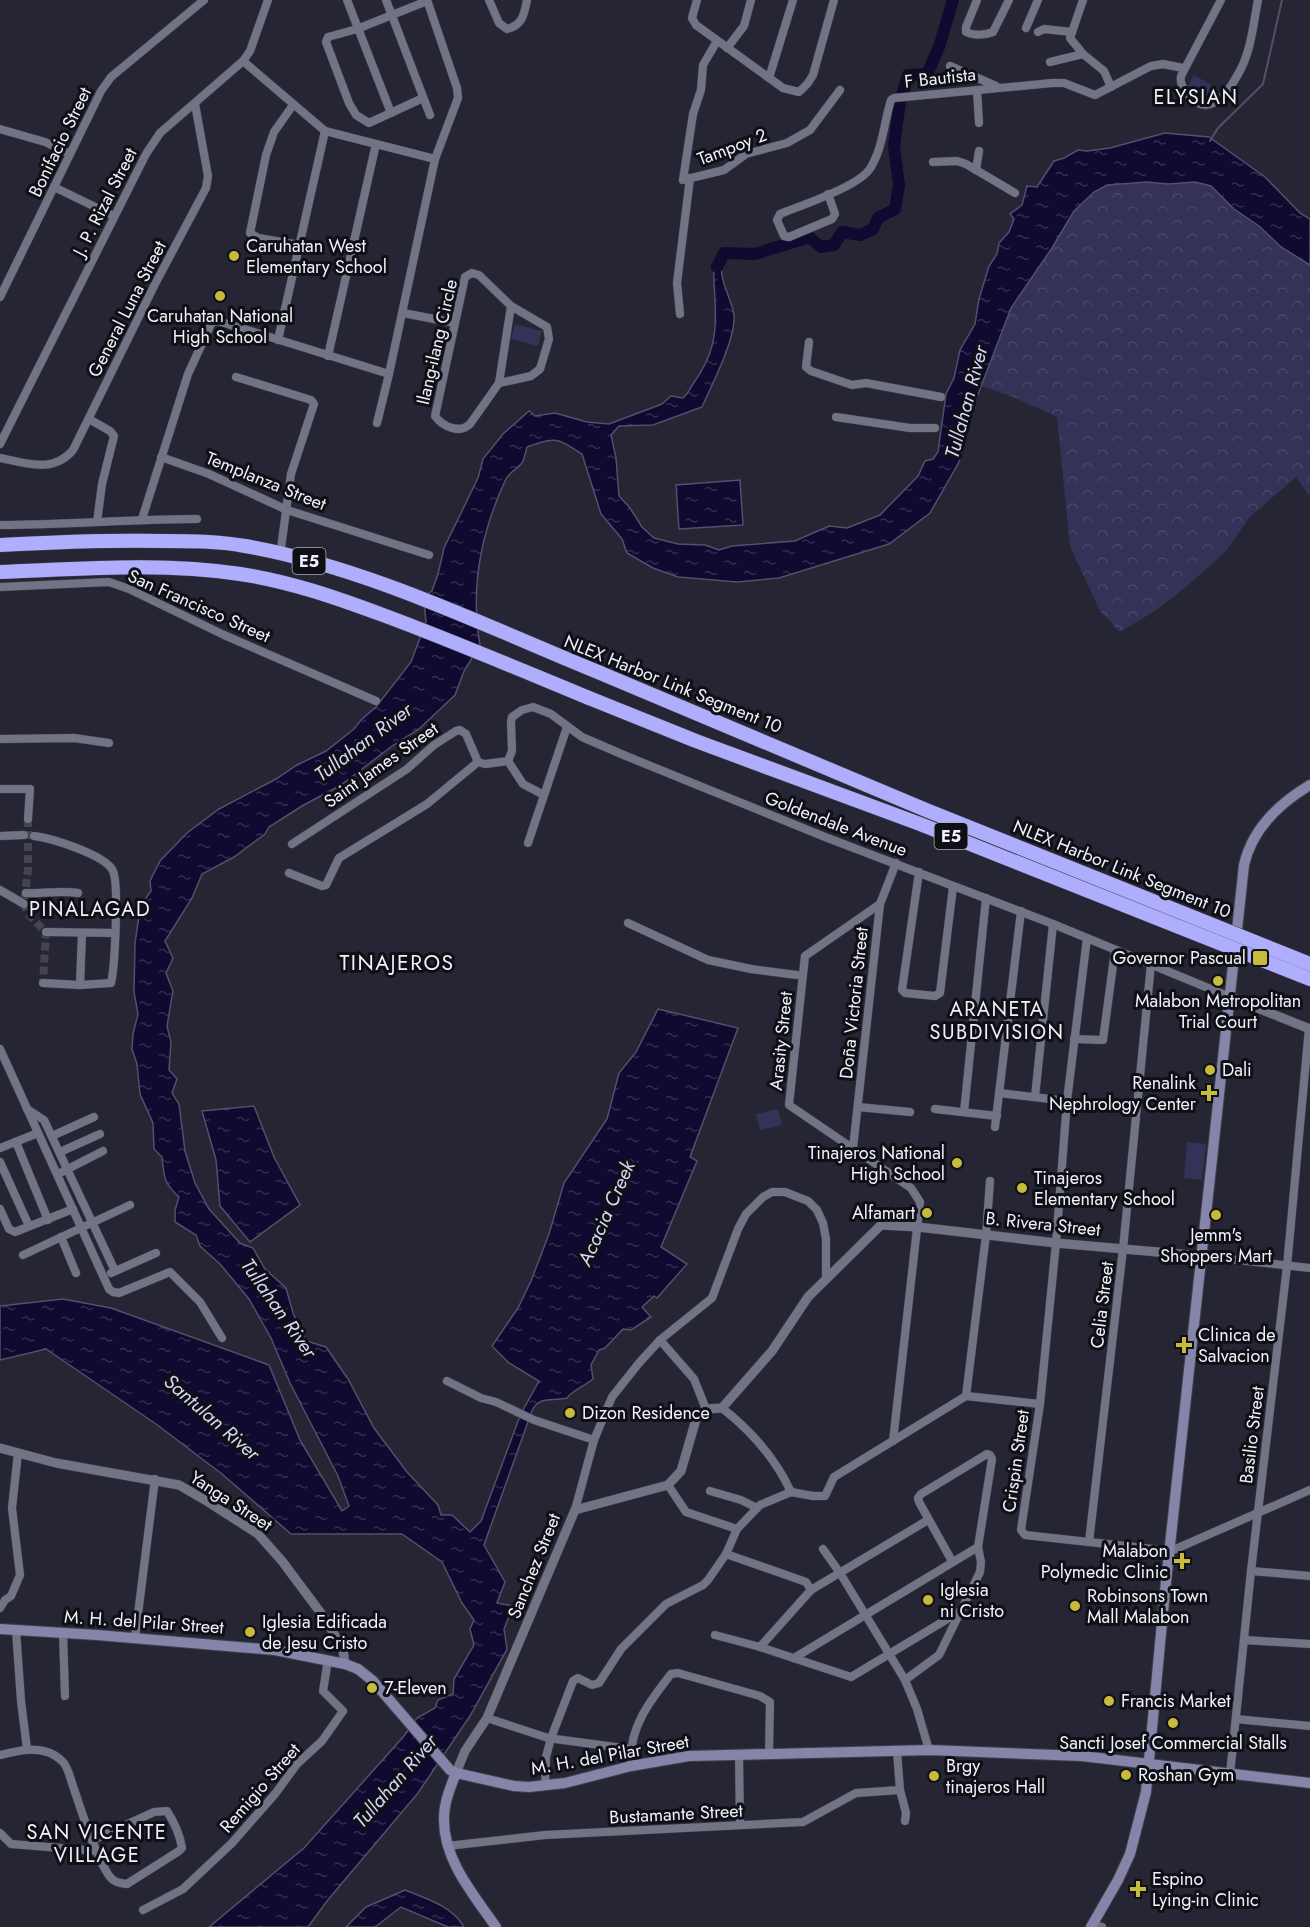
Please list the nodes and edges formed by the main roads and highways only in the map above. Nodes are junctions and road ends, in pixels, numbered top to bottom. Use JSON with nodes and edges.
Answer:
{"nodes":[{"id":1,"x":0,"y":546,"type":"edge"},
{"id":2,"x":0,"y":572,"type":"edge"},
{"id":3,"x":1310,"y":785,"type":"edge"},
{"id":4,"x":1310,"y":964,"type":"edge"},
{"id":5,"x":1310,"y":979,"type":"edge"},
{"id":6,"x":0,"y":1629,"type":"edge"},
{"id":7,"x":1148,"y":1764,"type":"junction"},
{"id":8,"x":456,"y":1773,"type":"junction"},
{"id":9,"x":1310,"y":1783,"type":"edge"},
{"id":10,"x":1095,"y":1926,"type":"edge"},
{"id":11,"x":496,"y":1927,"type":"edge"}],
"edges":[{"from":1,"to":4,"type":"highway","name":"NLEX Harbor Link Segment 10","number":"E5","bridge":true},
{"from":2,"to":5,"type":"highway","name":"NLEX Harbor Link Segment 10","number":"E5","bridge":true},
{"from":3,"to":7,"type":"main road"},
{"from":6,"to":8,"type":"main road","name":"M. H. del Pilar Street"},
{"from":7,"to":8,"type":"main road","name":"M. H. del Pilar Street"},
{"from":7,"to":9,"type":"main road","name":"M. H. del Pilar Street"},
{"from":7,"to":10,"type":"main road"},
{"from":8,"to":11,"type":"main road"}]}
